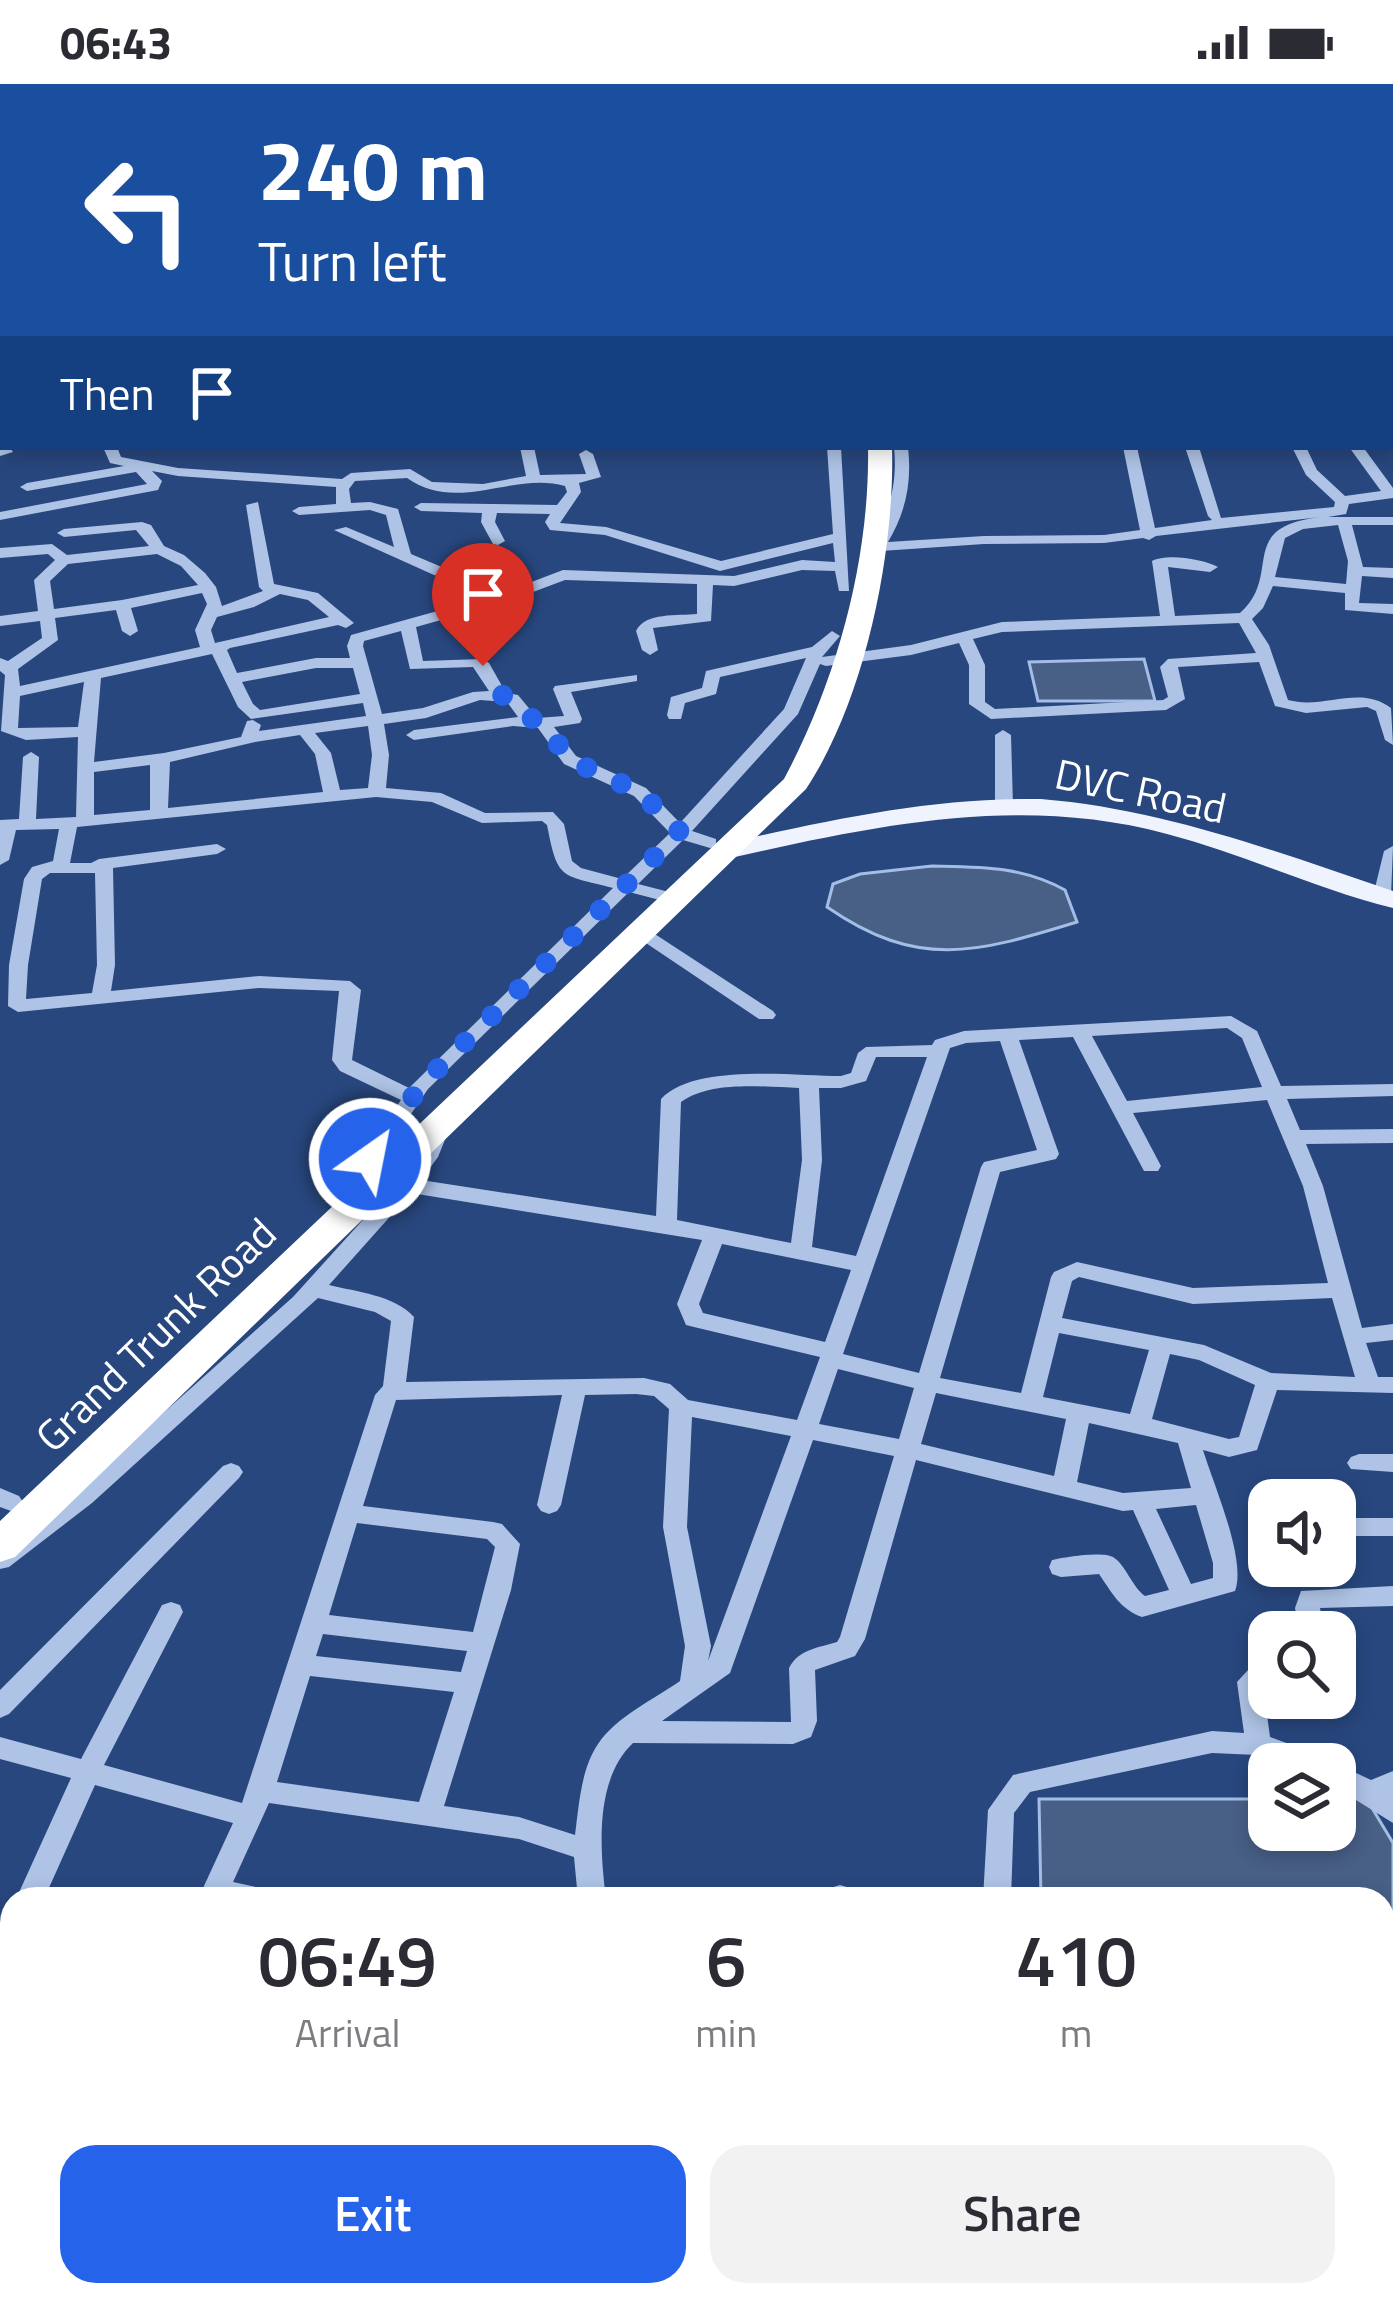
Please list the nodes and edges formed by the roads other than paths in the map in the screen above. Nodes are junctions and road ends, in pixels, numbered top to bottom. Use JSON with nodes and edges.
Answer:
{"nodes":[{"id":1,"x":111,"y":450,"type":"edge"},
{"id":2,"x":528,"y":450,"type":"edge"},
{"id":3,"x":834,"y":450,"type":"edge"},
{"id":4,"x":862,"y":450,"type":"edge"},
{"id":5,"x":880,"y":450,"type":"edge"},
{"id":6,"x":902,"y":450,"type":"edge"},
{"id":7,"x":1131,"y":450,"type":"edge"},
{"id":8,"x":1193,"y":450,"type":"edge"},
{"id":9,"x":1300,"y":450,"type":"edge"},
{"id":10,"x":1358,"y":450,"type":"edge"},
{"id":11,"x":586,"y":454,"type":"dead end"},
{"id":12,"x":135,"y":466,"type":"junction"},
{"id":13,"x":102,"y":474,"type":"junction"},
{"id":14,"x":534,"y":479,"type":"junction"},
{"id":15,"x":568,"y":480,"type":"junction"},
{"id":16,"x":344,"y":483,"type":"junction"},
{"id":17,"x":26,"y":488,"type":"junction"},
{"id":18,"x":122,"y":495,"type":"junction"},
{"id":19,"x":1390,"y":497,"type":"edge"},
{"id":20,"x":1342,"y":501,"type":"junction"},
{"id":21,"x":253,"y":505,"type":"dead end"},
{"id":22,"x":0,"y":507,"type":"edge"},
{"id":23,"x":421,"y":507,"type":"dead end"},
{"id":24,"x":490,"y":507,"type":"junction"},
{"id":25,"x":344,"y":508,"type":"junction"},
{"id":26,"x":564,"y":510,"type":"junction"},
{"id":27,"x":36,"y":511,"type":"junction"},
{"id":28,"x":299,"y":511,"type":"dead end"},
{"id":29,"x":0,"y":516,"type":"edge"},
{"id":30,"x":1215,"y":516,"type":"junction"},
{"id":31,"x":1256,"y":518,"type":"junction"},
{"id":32,"x":1393,"y":521,"type":"edge"},
{"id":33,"x":1344,"y":522,"type":"junction"},
{"id":34,"x":341,"y":530,"type":"dead end"},
{"id":35,"x":1147,"y":530,"type":"junction"},
{"id":36,"x":64,"y":533,"type":"junction"},
{"id":37,"x":838,"y":537,"type":"junction"},
{"id":38,"x":498,"y":541,"type":"dead end"},
{"id":39,"x":158,"y":549,"type":"junction"},
{"id":40,"x":0,"y":553,"type":"edge"},
{"id":41,"x":58,"y":555,"type":"junction"},
{"id":42,"x":404,"y":556,"type":"junction"},
{"id":43,"x":858,"y":565,"type":"junction"},
{"id":44,"x":1210,"y":567,"type":"dead end"},
{"id":45,"x":1354,"y":571,"type":"junction"},
{"id":46,"x":1393,"y":573,"type":"edge"},
{"id":47,"x":706,"y":579,"type":"junction"},
{"id":48,"x":1270,"y":581,"type":"junction"},
{"id":49,"x":208,"y":586,"type":"junction"},
{"id":50,"x":1349,"y":589,"type":"junction"},
{"id":51,"x":274,"y":591,"type":"junction"},
{"id":52,"x":524,"y":591,"type":"junction"},
{"id":53,"x":122,"y":605,"type":"junction"},
{"id":54,"x":1393,"y":609,"type":"edge"},
{"id":55,"x":214,"y":613,"type":"junction"},
{"id":56,"x":48,"y":615,"type":"junction"},
{"id":57,"x":1244,"y":618,"type":"junction"},
{"id":58,"x":342,"y":619,"type":"junction"},
{"id":59,"x":1168,"y":620,"type":"junction"},
{"id":60,"x":0,"y":621,"type":"edge"},
{"id":61,"x":408,"y":624,"type":"junction"},
{"id":62,"x":130,"y":631,"type":"dead end"},
{"id":63,"x":963,"y":635,"type":"junction"},
{"id":64,"x":357,"y":638,"type":"junction"},
{"id":65,"x":214,"y":649,"type":"junction"},
{"id":66,"x":650,"y":650,"type":"dead end"},
{"id":67,"x":830,"y":652,"type":"junction"},
{"id":68,"x":1264,"y":657,"type":"junction"},
{"id":69,"x":358,"y":663,"type":"junction"},
{"id":70,"x":5,"y":665,"type":"edge"},
{"id":71,"x":93,"y":675,"type":"junction"},
{"id":72,"x":631,"y":678,"type":"dead end"},
{"id":73,"x":232,"y":680,"type":"junction"},
{"id":74,"x":12,"y":692,"type":"junction"},
{"id":75,"x":499,"y":694,"type":"junction"},
{"id":76,"x":369,"y":697,"type":"junction"},
{"id":77,"x":1388,"y":708,"type":"edge"},
{"id":78,"x":252,"y":714,"type":"junction"},
{"id":79,"x":674,"y":715,"type":"dead end"},
{"id":80,"x":376,"y":720,"type":"junction"},
{"id":81,"x":537,"y":722,"type":"junction"},
{"id":82,"x":303,"y":728,"type":"junction"},
{"id":83,"x":6,"y":731,"type":"edge"},
{"id":84,"x":86,"y":732,"type":"junction"},
{"id":85,"x":414,"y":735,"type":"dead end"},
{"id":86,"x":1003,"y":736,"type":"dead end"},
{"id":87,"x":252,"y":737,"type":"junction"},
{"id":88,"x":1393,"y":740,"type":"edge"},
{"id":89,"x":31,"y":757,"type":"dead end"},
{"id":90,"x":164,"y":758,"type":"junction"},
{"id":91,"x":86,"y":768,"type":"junction"},
{"id":92,"x":376,"y":792,"type":"junction"},
{"id":93,"x":333,"y":796,"type":"junction"},
{"id":94,"x":1004,"y":806,"type":"junction"},
{"id":95,"x":159,"y":814,"type":"junction"},
{"id":96,"x":77,"y":822,"type":"junction"},
{"id":97,"x":12,"y":824,"type":"edge"},
{"id":98,"x":705,"y":842,"type":"junction"},
{"id":99,"x":217,"y":849,"type":"dead end"},
{"id":100,"x":1393,"y":851,"type":"edge"},
{"id":101,"x":0,"y":860,"type":"edge"},
{"id":102,"x":99,"y":864,"type":"junction"},
{"id":103,"x":52,"y":868,"type":"junction"},
{"id":104,"x":653,"y":891,"type":"junction"},
{"id":105,"x":1388,"y":898,"type":"edge"},
{"id":106,"x":641,"y":931,"type":"junction"},
{"id":107,"x":100,"y":1000,"type":"junction"},
{"id":108,"x":766,"y":1015,"type":"dead end"},
{"id":109,"x":1079,"y":1032,"type":"junction"},
{"id":110,"x":1007,"y":1034,"type":"junction"},
{"id":111,"x":936,"y":1052,"type":"junction"},
{"id":112,"x":809,"y":1083,"type":"junction"},
{"id":113,"x":1393,"y":1090,"type":"edge"},
{"id":114,"x":1270,"y":1093,"type":"junction"},
{"id":115,"x":412,"y":1096,"type":"junction"},
{"id":116,"x":1120,"y":1108,"type":"junction"},
{"id":117,"x":442,"y":1120,"type":"junction"},
{"id":118,"x":1393,"y":1136,"type":"edge"},
{"id":119,"x":1293,"y":1137,"type":"junction"},
{"id":120,"x":370,"y":1159,"type":"junction"},
{"id":121,"x":1150,"y":1166,"type":"dead end"},
{"id":122,"x":406,"y":1185,"type":"junction"},
{"id":123,"x":666,"y":1225,"type":"junction"},
{"id":124,"x":715,"y":1234,"type":"junction"},
{"id":125,"x":801,"y":1251,"type":"junction"},
{"id":126,"x":864,"y":1265,"type":"junction"},
{"id":127,"x":314,"y":1289,"type":"junction"},
{"id":128,"x":1340,"y":1290,"type":"junction"},
{"id":129,"x":1050,"y":1324,"type":"junction"},
{"id":130,"x":1393,"y":1332,"type":"edge"},
{"id":131,"x":1353,"y":1337,"type":"junction"},
{"id":132,"x":1162,"y":1344,"type":"junction"},
{"id":133,"x":831,"y":1356,"type":"junction"},
{"id":134,"x":1268,"y":1381,"type":"junction"},
{"id":135,"x":930,"y":1384,"type":"junction"},
{"id":136,"x":1381,"y":1386,"type":"edge"},
{"id":137,"x":574,"y":1387,"type":"junction"},
{"id":138,"x":394,"y":1390,"type":"junction"},
{"id":139,"x":1030,"y":1404,"type":"junction"},
{"id":140,"x":681,"y":1407,"type":"junction"},
{"id":141,"x":1079,"y":1413,"type":"junction"},
{"id":142,"x":1139,"y":1424,"type":"junction"},
{"id":143,"x":807,"y":1430,"type":"junction"},
{"id":144,"x":1188,"y":1438,"type":"junction"},
{"id":145,"x":910,"y":1450,"type":"junction"},
{"id":146,"x":1359,"y":1463,"type":"dead end"},
{"id":147,"x":1393,"y":1463,"type":"edge"},
{"id":148,"x":231,"y":1472,"type":"dead end"},
{"id":149,"x":1064,"y":1486,"type":"junction"},
{"id":150,"x":1202,"y":1496,"type":"junction"},
{"id":151,"x":4,"y":1504,"type":"edge"},
{"id":152,"x":549,"y":1504,"type":"dead end"},
{"id":153,"x":1142,"y":1504,"type":"junction"},
{"id":154,"x":347,"y":1513,"type":"junction"},
{"id":155,"x":1356,"y":1527,"type":"edge"},
{"id":156,"x":1393,"y":1527,"type":"edge"},
{"id":157,"x":0,"y":1546,"type":"edge"},
{"id":158,"x":0,"y":1560,"type":"edge"},
{"id":159,"x":1061,"y":1567,"type":"dead end"},
{"id":160,"x":1393,"y":1595,"type":"edge"},
{"id":161,"x":1185,"y":1597,"type":"junction"},
{"id":162,"x":1308,"y":1611,"type":"edge"},
{"id":163,"x":171,"y":1612,"type":"dead end"},
{"id":164,"x":313,"y":1622,"type":"junction"},
{"id":165,"x":482,"y":1642,"type":"junction"},
{"id":166,"x":300,"y":1666,"type":"junction"},
{"id":167,"x":470,"y":1683,"type":"junction"},
{"id":168,"x":692,"y":1687,"type":"junction"},
{"id":169,"x":0,"y":1707,"type":"edge"},
{"id":170,"x":627,"y":1732,"type":"junction"},
{"id":171,"x":1248,"y":1744,"type":"edge"},
{"id":172,"x":0,"y":1748,"type":"edge"},
{"id":173,"x":86,"y":1775,"type":"junction"},
{"id":174,"x":1382,"y":1787,"type":"edge"},
{"id":175,"x":255,"y":1803,"type":"junction"},
{"id":176,"x":1393,"y":1812,"type":"edge"},
{"id":177,"x":428,"y":1815,"type":"junction"},
{"id":178,"x":587,"y":1850,"type":"junction"},
{"id":179,"x":35,"y":1887,"type":"edge"},
{"id":180,"x":218,"y":1887,"type":"edge"},
{"id":181,"x":591,"y":1887,"type":"edge"},
{"id":182,"x":997,"y":1887,"type":"edge"}],
"edges":[{"from":1,"to":12,"type":"street"},
{"from":2,"to":14,"type":"street"},
{"from":3,"to":37,"type":"street"},
{"from":4,"to":43,"type":"highway","name":"Grand Trunk Road"},
{"from":5,"to":43,"type":"highway","name":"Grand Trunk Road"},
{"from":6,"to":43,"type":"street"},
{"from":7,"to":35,"type":"street"},
{"from":8,"to":30,"type":"street"},
{"from":9,"to":20,"type":"street"},
{"from":10,"to":19,"type":"street"},
{"from":11,"to":15,"type":"street"},
{"from":12,"to":13,"type":"street"},
{"from":12,"to":16,"type":"street"},
{"from":12,"to":18,"type":"street"},
{"from":13,"to":17,"type":"street"},
{"from":13,"to":18,"type":"street"},
{"from":14,"to":15,"type":"street"},
{"from":14,"to":16,"type":"street"},
{"from":15,"to":26,"type":"street"},
{"from":16,"to":25,"type":"street"},
{"from":17,"to":22,"type":"street"},
{"from":17,"to":27,"type":"street"},
{"from":18,"to":27,"type":"street"},
{"from":19,"to":20,"type":"street"},
{"from":20,"to":31,"type":"street"},
{"from":21,"to":51,"type":"street"},
{"from":23,"to":24,"type":"street"},
{"from":24,"to":26,"type":"street"},
{"from":24,"to":38,"type":"street"},
{"from":25,"to":28,"type":"street"},
{"from":25,"to":42,"type":"street"},
{"from":26,"to":37,"type":"street"},
{"from":27,"to":29,"type":"street"},
{"from":27,"to":36,"type":"street"},
{"from":30,"to":31,"type":"street"},
{"from":30,"to":35,"type":"street"},
{"from":31,"to":35,"type":"street"},
{"from":32,"to":33,"type":"street"},
{"from":33,"to":45,"type":"street"},
{"from":33,"to":48,"type":"street"},
{"from":34,"to":42,"type":"street"},
{"from":35,"to":43,"type":"street"},
{"from":36,"to":39,"type":"street"},
{"from":36,"to":41,"type":"street"},
{"from":37,"to":43,"type":"street"},
{"from":39,"to":41,"type":"street"},
{"from":39,"to":49,"type":"street"},
{"from":40,"to":41,"type":"street"},
{"from":41,"to":56,"type":"street"},
{"from":42,"to":52,"type":"street"},
{"from":43,"to":47,"type":"street"},
{"from":43,"to":67,"type":"highway","name":"Grand Trunk Road"},
{"from":44,"to":59,"type":"street"},
{"from":45,"to":46,"type":"street"},
{"from":45,"to":50,"type":"street"},
{"from":47,"to":52,"type":"street"},
{"from":47,"to":66,"type":"street"},
{"from":48,"to":50,"type":"street"},
{"from":48,"to":57,"type":"street"},
{"from":49,"to":53,"type":"street"},
{"from":49,"to":55,"type":"street"},
{"from":50,"to":54,"type":"street"},
{"from":51,"to":55,"type":"street"},
{"from":51,"to":58,"type":"street"},
{"from":52,"to":61,"type":"street"},
{"from":53,"to":56,"type":"street"},
{"from":53,"to":62,"type":"street"},
{"from":55,"to":65,"type":"street"},
{"from":56,"to":60,"type":"street"},
{"from":56,"to":70,"type":"street"},
{"from":57,"to":59,"type":"street"},
{"from":57,"to":68,"type":"street"},
{"from":58,"to":64,"type":"street"},
{"from":58,"to":65,"type":"street"},
{"from":59,"to":63,"type":"street"},
{"from":61,"to":64,"type":"street"},
{"from":61,"to":75,"type":"street"},
{"from":63,"to":67,"type":"street"},
{"from":63,"to":68,"type":"street"},
{"from":64,"to":69,"type":"street"},
{"from":65,"to":71,"type":"street"},
{"from":65,"to":73,"type":"street"},
{"from":67,"to":79,"type":"street"},
{"from":67,"to":98,"type":"street"},
{"from":67,"to":98,"type":"highway","name":"Grand Trunk Road"},
{"from":68,"to":77,"type":"street"},
{"from":69,"to":73,"type":"street"},
{"from":69,"to":76,"type":"street"},
{"from":70,"to":74,"type":"street"},
{"from":71,"to":74,"type":"street"},
{"from":71,"to":84,"type":"street"},
{"from":72,"to":81,"type":"street"},
{"from":73,"to":78,"type":"street"},
{"from":74,"to":83,"type":"street"},
{"from":75,"to":80,"type":"street"},
{"from":75,"to":81,"type":"street"},
{"from":76,"to":78,"type":"street"},
{"from":76,"to":80,"type":"street"},
{"from":77,"to":88,"type":"street"},
{"from":78,"to":87,"type":"street"},
{"from":80,"to":82,"type":"street"},
{"from":80,"to":92,"type":"street"},
{"from":81,"to":85,"type":"street"},
{"from":81,"to":98,"type":"street"},
{"from":82,"to":87,"type":"street"},
{"from":82,"to":93,"type":"street"},
{"from":83,"to":84,"type":"street"},
{"from":84,"to":91,"type":"street"},
{"from":86,"to":94,"type":"street"},
{"from":87,"to":90,"type":"street"},
{"from":89,"to":97,"type":"street"},
{"from":90,"to":91,"type":"street"},
{"from":90,"to":95,"type":"street"},
{"from":91,"to":96,"type":"street"},
{"from":92,"to":93,"type":"street"},
{"from":92,"to":104,"type":"street"},
{"from":93,"to":95,"type":"street"},
{"from":94,"to":98,"type":"main road","name":"DVC Road"},
{"from":94,"to":105,"type":"main road","name":"DVC Road"},
{"from":95,"to":96,"type":"street"},
{"from":96,"to":97,"type":"street"},
{"from":96,"to":103,"type":"street"},
{"from":97,"to":101,"type":"street"},
{"from":98,"to":104,"type":"highway","name":"Grand Trunk Road"},
{"from":98,"to":104,"type":"street"},
{"from":99,"to":102,"type":"street"},
{"from":100,"to":105,"type":"street"},
{"from":102,"to":103,"type":"street"},
{"from":102,"to":107,"type":"street"},
{"from":103,"to":107,"type":"street"},
{"from":104,"to":106,"type":"highway","name":"Grand Trunk Road"},
{"from":104,"to":115,"type":"street"},
{"from":104,"to":120,"type":"highway","name":"Grand Trunk Road"},
{"from":106,"to":108,"type":"street"},
{"from":106,"to":117,"type":"highway","name":"Grand Trunk Road"},
{"from":107,"to":115,"type":"street"},
{"from":109,"to":110,"type":"street"},
{"from":109,"to":114,"type":"street"},
{"from":109,"to":116,"type":"street"},
{"from":110,"to":111,"type":"street"},
{"from":110,"to":135,"type":"street"},
{"from":111,"to":112,"type":"street"},
{"from":111,"to":126,"type":"street"},
{"from":112,"to":123,"type":"street"},
{"from":112,"to":125,"type":"street"},
{"from":113,"to":114,"type":"street"},
{"from":114,"to":116,"type":"street"},
{"from":114,"to":119,"type":"street"},
{"from":115,"to":120,"type":"street"},
{"from":116,"to":121,"type":"street"},
{"from":117,"to":122,"type":"street"},
{"from":117,"to":157,"type":"highway","name":"Grand Trunk Road"},
{"from":118,"to":119,"type":"street"},
{"from":119,"to":128,"type":"street"},
{"from":120,"to":151,"type":"highway","name":"Grand Trunk Road"},
{"from":122,"to":123,"type":"street"},
{"from":122,"to":127,"type":"street"},
{"from":123,"to":124,"type":"street"},
{"from":124,"to":125,"type":"street"},
{"from":124,"to":133,"type":"street"},
{"from":125,"to":126,"type":"street"},
{"from":126,"to":133,"type":"street"},
{"from":127,"to":138,"type":"street"},
{"from":127,"to":158,"type":"street"},
{"from":128,"to":129,"type":"street"},
{"from":128,"to":131,"type":"street"},
{"from":129,"to":132,"type":"street"},
{"from":129,"to":139,"type":"street"},
{"from":130,"to":131,"type":"street"},
{"from":131,"to":136,"type":"street"},
{"from":132,"to":134,"type":"street"},
{"from":132,"to":142,"type":"street"},
{"from":133,"to":135,"type":"street"},
{"from":133,"to":143,"type":"street"},
{"from":134,"to":136,"type":"street"},
{"from":134,"to":144,"type":"street"},
{"from":135,"to":139,"type":"street"},
{"from":135,"to":145,"type":"street"},
{"from":137,"to":138,"type":"street"},
{"from":137,"to":140,"type":"street"},
{"from":137,"to":152,"type":"street"},
{"from":138,"to":154,"type":"street"},
{"from":139,"to":141,"type":"street"},
{"from":140,"to":143,"type":"street"},
{"from":140,"to":168,"type":"street"},
{"from":141,"to":142,"type":"street"},
{"from":141,"to":149,"type":"street"},
{"from":142,"to":144,"type":"street"},
{"from":143,"to":145,"type":"street"},
{"from":143,"to":168,"type":"street"},
{"from":144,"to":150,"type":"street"},
{"from":145,"to":149,"type":"street"},
{"from":145,"to":170,"type":"street"},
{"from":146,"to":147,"type":"street"},
{"from":148,"to":169,"type":"street"},
{"from":149,"to":153,"type":"street"},
{"from":150,"to":153,"type":"street"},
{"from":150,"to":161,"type":"street"},
{"from":153,"to":161,"type":"street"},
{"from":154,"to":164,"type":"street"},
{"from":154,"to":165,"type":"street"},
{"from":155,"to":156,"type":"street"},
{"from":159,"to":161,"type":"street"},
{"from":160,"to":162,"type":"street"},
{"from":163,"to":173,"type":"street"},
{"from":164,"to":165,"type":"street"},
{"from":164,"to":166,"type":"street"},
{"from":165,"to":167,"type":"street"},
{"from":166,"to":167,"type":"street"},
{"from":166,"to":175,"type":"street"},
{"from":167,"to":177,"type":"street"},
{"from":168,"to":170,"type":"street"},
{"from":170,"to":178,"type":"street"},
{"from":171,"to":182,"type":"street"},
{"from":172,"to":173,"type":"street"},
{"from":173,"to":175,"type":"street"},
{"from":173,"to":179,"type":"street"},
{"from":174,"to":176,"type":"street"},
{"from":175,"to":177,"type":"street"},
{"from":175,"to":180,"type":"street"},
{"from":177,"to":178,"type":"street"},
{"from":178,"to":181,"type":"street"}]}
